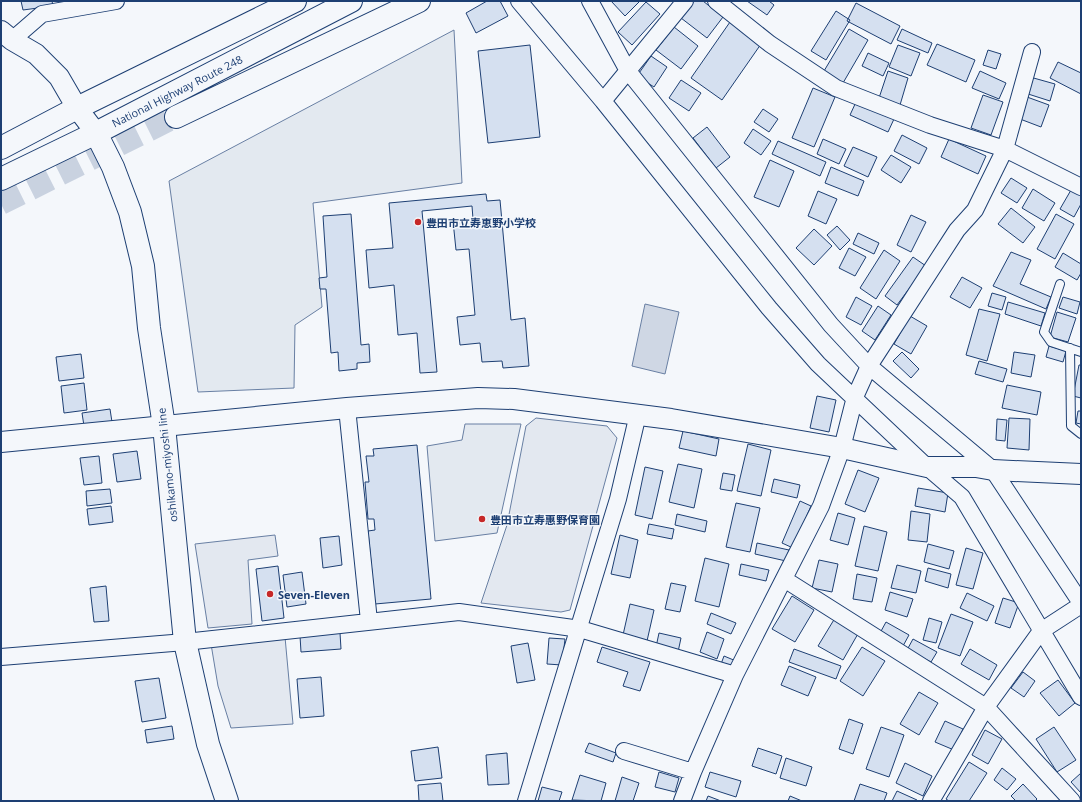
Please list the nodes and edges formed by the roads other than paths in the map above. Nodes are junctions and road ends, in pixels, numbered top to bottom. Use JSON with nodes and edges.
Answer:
{"nodes":[{"id":1,"x":119,"y":1,"type":"edge"},
{"id":2,"x":295,"y":1,"type":"edge"},
{"id":3,"x":351,"y":1,"type":"edge"},
{"id":4,"x":419,"y":1,"type":"edge"},
{"id":5,"x":519,"y":1,"type":"edge"},
{"id":6,"x":590,"y":1,"type":"edge"},
{"id":7,"x":685,"y":1,"type":"edge"},
{"id":8,"x":716,"y":1,"type":"edge"},
{"id":9,"x":269,"y":7,"type":"edge"},
{"id":10,"x":7,"y":35,"type":"edge"},
{"id":11,"x":1032,"y":52,"type":"dead end"},
{"id":12,"x":628,"y":71,"type":"junction"},
{"id":13,"x":603,"y":101,"type":"junction"},
{"id":14,"x":77,"y":108,"type":"junction"},
{"id":15,"x":176,"y":117,"type":"tunnel mouth"},
{"id":16,"x":96,"y":133,"type":"junction"},
{"id":17,"x":1,"y":148,"type":"edge"},
{"id":18,"x":1005,"y":149,"type":"junction"},
{"id":19,"x":1,"y":179,"type":"edge"},
{"id":20,"x":1081,"y":187,"type":"edge"},
{"id":21,"x":1060,"y":284,"type":"dead end"},
{"id":22,"x":1070,"y":348,"type":"junction"},
{"id":23,"x":1081,"y":352,"type":"edge"},
{"id":24,"x":869,"y":366,"type":"junction"},
{"id":25,"x":855,"y":397,"type":"junction"},
{"id":26,"x":347,"y":408,"type":"junction"},
{"id":27,"x":638,"y":414,"type":"junction"},
{"id":28,"x":164,"y":426,"type":"junction"},
{"id":29,"x":1081,"y":434,"type":"edge"},
{"id":30,"x":1,"y":442,"type":"edge"},
{"id":31,"x":842,"y":448,"type":"junction"},
{"id":32,"x":927,"y":467,"type":"junction"},
{"id":33,"x":984,"y":468,"type":"junction"},
{"id":34,"x":1081,"y":472,"type":"edge"},
{"id":35,"x":784,"y":579,"type":"junction"},
{"id":36,"x":1081,"y":604,"type":"edge"},
{"id":37,"x":369,"y":621,"type":"junction"},
{"id":38,"x":580,"y":629,"type":"junction"},
{"id":39,"x":1041,"y":630,"type":"junction"},
{"id":40,"x":185,"y":642,"type":"junction"},
{"id":41,"x":1,"y":657,"type":"edge"},
{"id":42,"x":735,"y":675,"type":"junction"},
{"id":43,"x":1081,"y":697,"type":"edge"},
{"id":44,"x":986,"y":707,"type":"junction"},
{"id":45,"x":624,"y":751,"type":"dead end"},
{"id":46,"x":693,"y":772,"type":"junction"},
{"id":47,"x":227,"y":801,"type":"edge"},
{"id":48,"x":526,"y":801,"type":"edge"},
{"id":49,"x":682,"y":801,"type":"edge"},
{"id":50,"x":931,"y":801,"type":"edge"},
{"id":51,"x":1072,"y":801,"type":"edge"}],
"edges":[{"from":1,"to":10,"type":"street"},
{"from":2,"to":9,"type":"main road"},
{"from":3,"to":16,"type":"main road","name":"National Highway Route 248"},
{"from":4,"to":15,"type":"main road"},
{"from":5,"to":13,"type":"street"},
{"from":6,"to":12,"type":"street"},
{"from":7,"to":12,"type":"street"},
{"from":8,"to":18,"type":"street"},
{"from":9,"to":14,"type":"main road"},
{"from":10,"to":14,"type":"street"},
{"from":11,"to":18,"type":"street"},
{"from":12,"to":13,"type":"street"},
{"from":12,"to":24,"type":"street"},
{"from":13,"to":25,"type":"street"},
{"from":14,"to":16,"type":"street"},
{"from":14,"to":17,"type":"main road"},
{"from":16,"to":19,"type":"main road","name":"National Highway Route 248"},
{"from":16,"to":28,"type":"main road","name":"oshikamo-miyoshi line"},
{"from":18,"to":20,"type":"street"},
{"from":18,"to":24,"type":"street"},
{"from":21,"to":22,"type":"lane"},
{"from":22,"to":23,"type":"lane"},
{"from":22,"to":29,"type":"lane"},
{"from":24,"to":25,"type":"street"},
{"from":24,"to":33,"type":"street"},
{"from":25,"to":31,"type":"street"},
{"from":25,"to":32,"type":"street"},
{"from":26,"to":27,"type":"street"},
{"from":26,"to":28,"type":"street"},
{"from":26,"to":37,"type":"street"},
{"from":27,"to":31,"type":"street"},
{"from":27,"to":38,"type":"street"},
{"from":28,"to":30,"type":"street"},
{"from":28,"to":40,"type":"main road","name":"oshikamo-miyoshi line"},
{"from":31,"to":32,"type":"street"},
{"from":31,"to":35,"type":"street"},
{"from":32,"to":33,"type":"street"},
{"from":32,"to":39,"type":"street"},
{"from":33,"to":34,"type":"street"},
{"from":33,"to":36,"type":"street"},
{"from":35,"to":42,"type":"street"},
{"from":35,"to":44,"type":"street"},
{"from":36,"to":39,"type":"street"},
{"from":37,"to":38,"type":"street"},
{"from":37,"to":40,"type":"street"},
{"from":38,"to":42,"type":"street"},
{"from":38,"to":48,"type":"street"},
{"from":39,"to":43,"type":"street"},
{"from":39,"to":44,"type":"street"},
{"from":40,"to":41,"type":"street"},
{"from":40,"to":47,"type":"main road","name":"oshikamo-miyoshi line"},
{"from":42,"to":46,"type":"street"},
{"from":44,"to":50,"type":"street"},
{"from":44,"to":51,"type":"street"},
{"from":45,"to":46,"type":"street"},
{"from":46,"to":49,"type":"street"}]}
